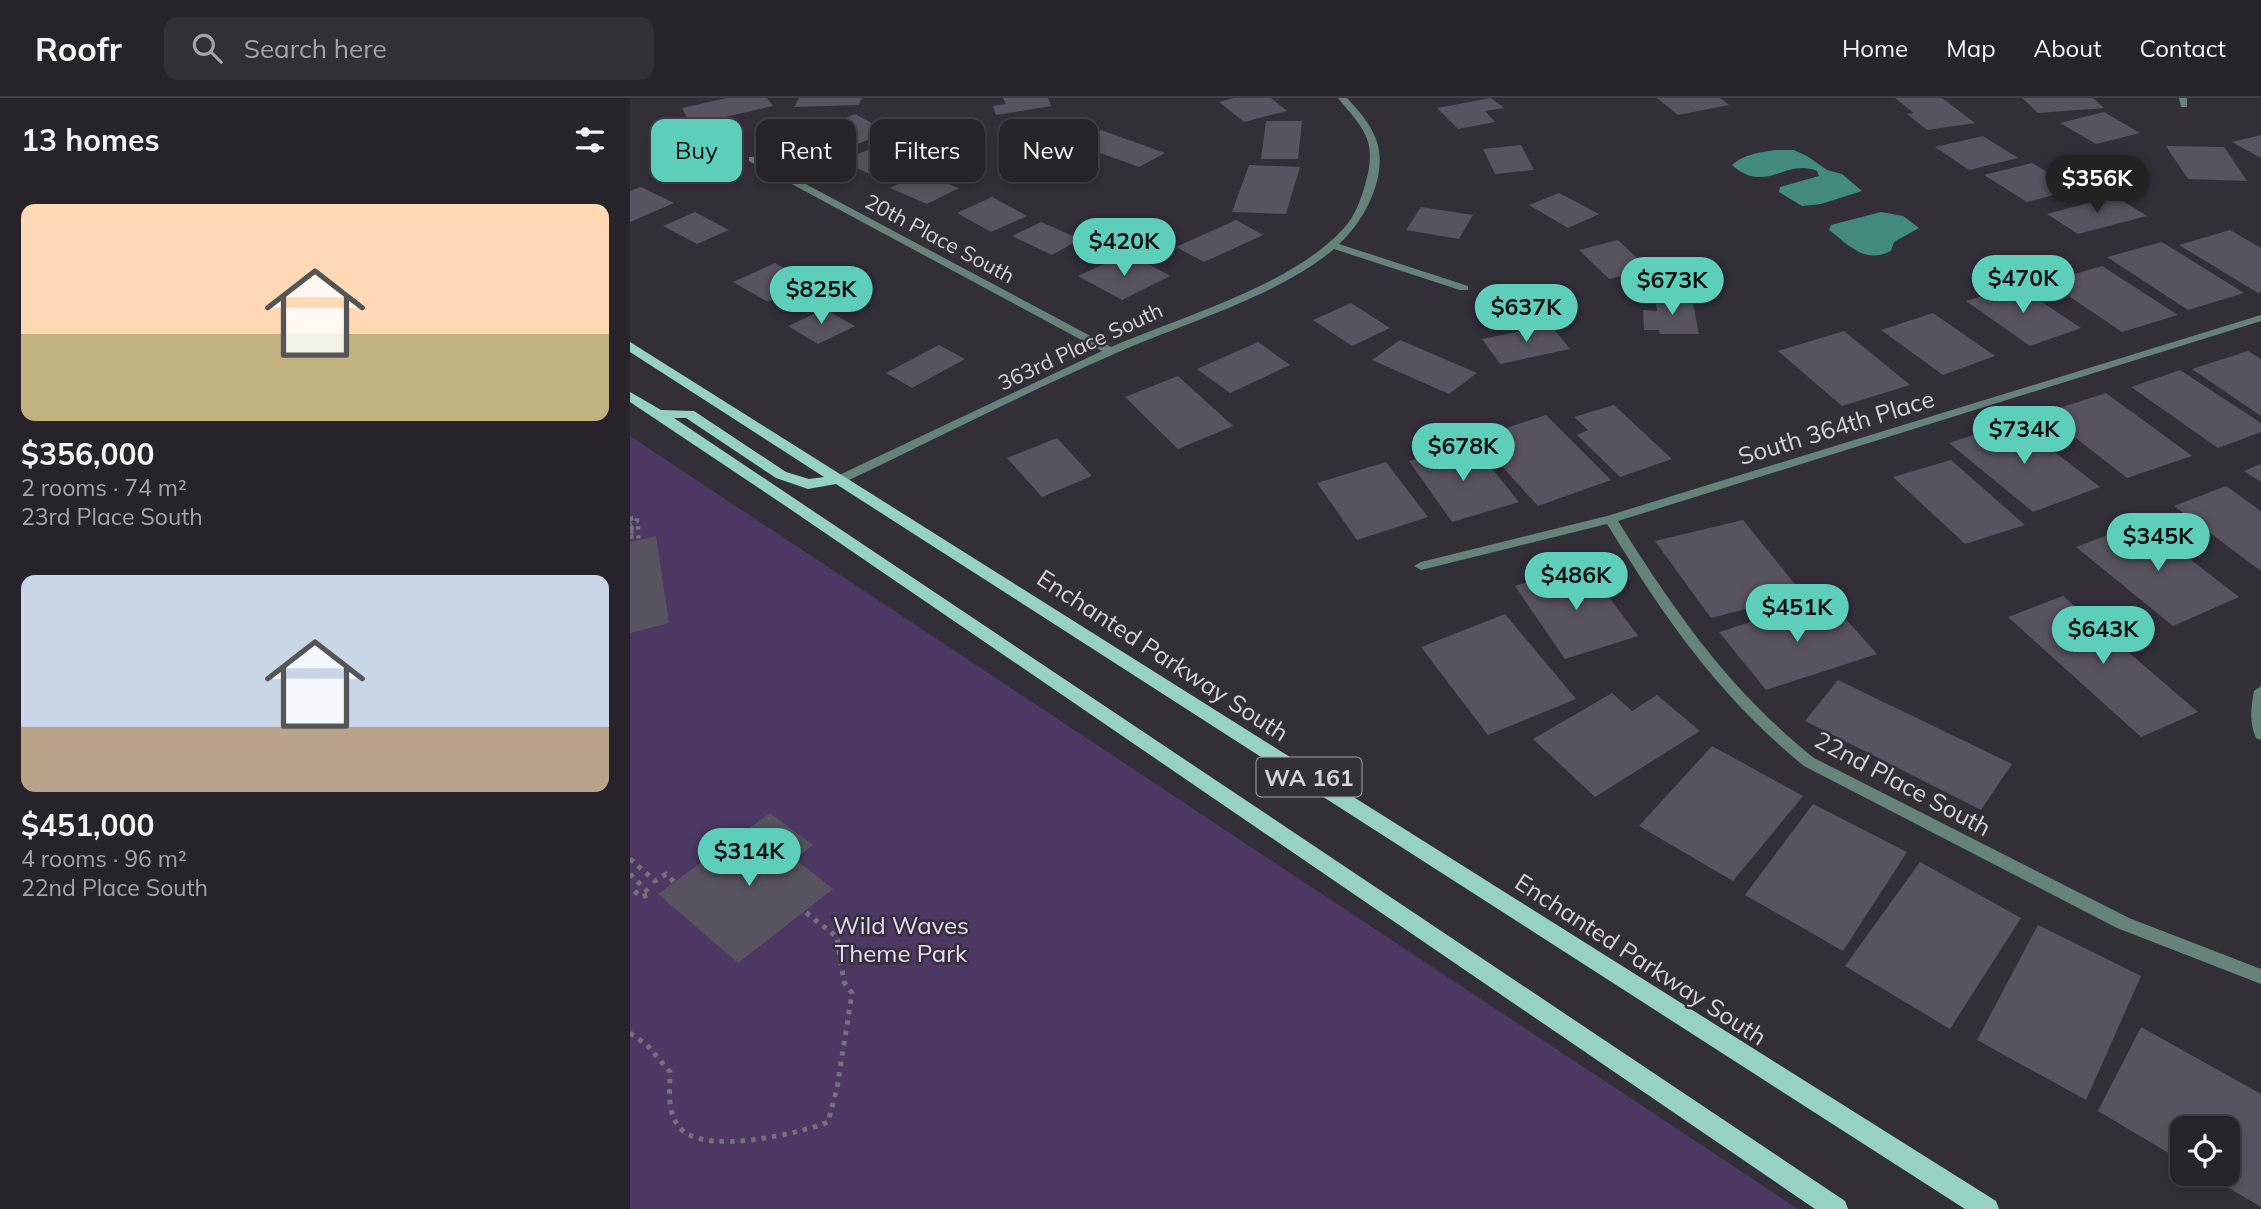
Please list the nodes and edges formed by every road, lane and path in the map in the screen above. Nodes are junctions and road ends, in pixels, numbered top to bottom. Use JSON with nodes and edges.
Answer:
{"nodes":[{"id":1,"x":1342,"y":98,"type":"edge"},
{"id":2,"x":752,"y":159,"type":"dead end"},
{"id":3,"x":1333,"y":245,"type":"junction"},
{"id":4,"x":1464,"y":288,"type":"dead end"},
{"id":5,"x":2261,"y":318,"type":"edge"},
{"id":6,"x":630,"y":346,"type":"edge"},
{"id":7,"x":1110,"y":351,"type":"junction"},
{"id":8,"x":630,"y":396,"type":"edge"},
{"id":9,"x":658,"y":414,"type":"junction"},
{"id":10,"x":841,"y":479,"type":"junction"},
{"id":11,"x":1610,"y":519,"type":"junction"},
{"id":12,"x":630,"y":528,"type":"edge"},
{"id":13,"x":639,"y":540,"type":"dead end"},
{"id":14,"x":1421,"y":566,"type":"dead end"},
{"id":15,"x":2261,"y":691,"type":"edge"},
{"id":16,"x":2261,"y":734,"type":"edge"},
{"id":17,"x":630,"y":859,"type":"edge"},
{"id":18,"x":630,"y":874,"type":"edge"},
{"id":19,"x":675,"y":883,"type":"dead end"},
{"id":20,"x":630,"y":888,"type":"edge"},
{"id":21,"x":804,"y":911,"type":"dead end"},
{"id":22,"x":2261,"y":977,"type":"edge"},
{"id":23,"x":630,"y":1033,"type":"edge"},
{"id":24,"x":1836,"y":1209,"type":"edge"},
{"id":25,"x":1987,"y":1209,"type":"edge"}],
"edges":[{"from":1,"to":3,"type":"street","name":"363rd Place South"},
{"from":2,"to":7,"type":"street","name":"20th Place South"},
{"from":3,"to":4,"type":"street"},
{"from":3,"to":7,"type":"street","name":"363rd Place South"},
{"from":5,"to":11,"type":"street","name":"South 364th Place"},
{"from":6,"to":10,"type":"main road","name":"Enchanted Parkway South","number":"WA 161"},
{"from":7,"to":10,"type":"street","name":"363rd Place South"},
{"from":8,"to":9,"type":"main road","number":"WA 161"},
{"from":9,"to":10,"type":"main road"},
{"from":9,"to":24,"type":"main road","number":"WA 161"},
{"from":10,"to":25,"type":"main road","name":"Enchanted Parkway South","number":"WA 161"},
{"from":11,"to":14,"type":"street","name":"South 364th Place"},
{"from":11,"to":22,"type":"street","name":"22nd Place South"},
{"from":12,"to":13,"type":"path"},
{"from":15,"to":16,"type":"street"},
{"from":17,"to":19,"type":"path"},
{"from":18,"to":20,"type":"path"},
{"from":21,"to":23,"type":"path"}]}
